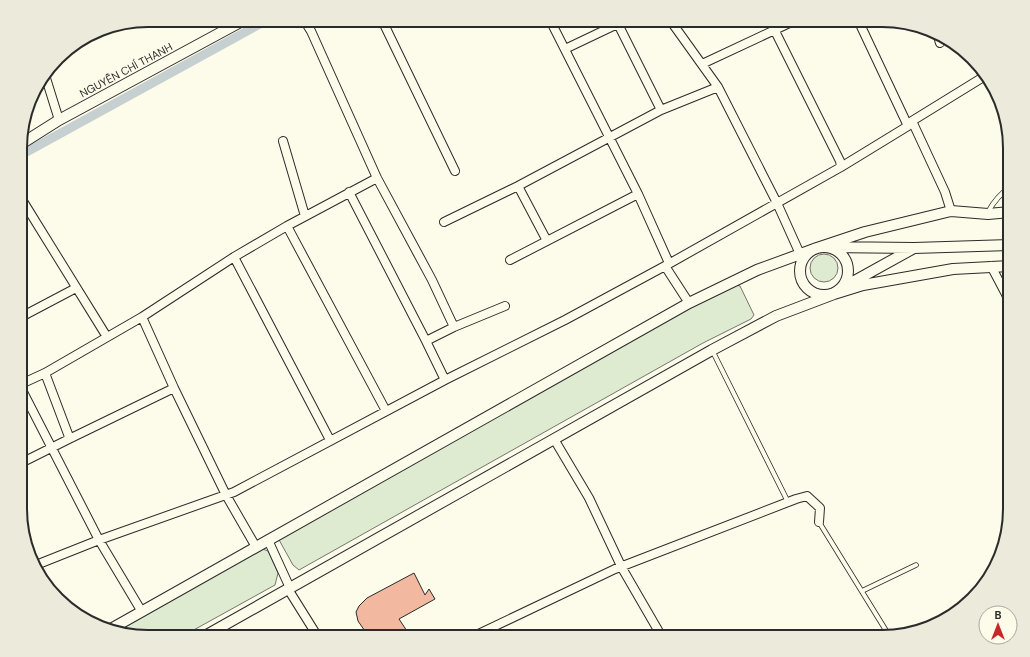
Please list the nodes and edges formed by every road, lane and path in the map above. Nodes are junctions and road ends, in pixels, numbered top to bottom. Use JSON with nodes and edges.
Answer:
{"nodes":[{"id":1,"x":229,"y":27,"type":"edge"},
{"id":2,"x":308,"y":27,"type":"edge"},
{"id":3,"x":385,"y":27,"type":"edge"},
{"id":4,"x":554,"y":27,"type":"edge"},
{"id":5,"x":607,"y":27,"type":"edge"},
{"id":6,"x":620,"y":27,"type":"edge"},
{"id":7,"x":675,"y":27,"type":"edge"},
{"id":8,"x":783,"y":27,"type":"edge"},
{"id":9,"x":862,"y":27,"type":"edge"},
{"id":10,"x":775,"y":31,"type":"junction"},
{"id":11,"x":565,"y":49,"type":"junction"},
{"id":12,"x":702,"y":64,"type":"junction"},
{"id":13,"x":981,"y":78,"type":"edge"},
{"id":14,"x":48,"y":80,"type":"edge"},
{"id":15,"x":718,"y":86,"type":"junction"},
{"id":16,"x":661,"y":110,"type":"junction"},
{"id":17,"x":59,"y":120,"type":"junction"},
{"id":18,"x":910,"y":124,"type":"junction"},
{"id":19,"x":609,"y":137,"type":"junction"},
{"id":20,"x":28,"y":140,"type":"edge"},
{"id":21,"x":283,"y":141,"type":"dead end"},
{"id":22,"x":841,"y":167,"type":"junction"},
{"id":23,"x":455,"y":171,"type":"dead end"},
{"id":24,"x":377,"y":178,"type":"junction"},
{"id":25,"x":518,"y":186,"type":"junction"},
{"id":26,"x":349,"y":192,"type":"junction"},
{"id":27,"x":1003,"y":192,"type":"edge"},
{"id":28,"x":638,"y":194,"type":"junction"},
{"id":29,"x":777,"y":203,"type":"junction"},
{"id":30,"x":27,"y":208,"type":"edge"},
{"id":31,"x":951,"y":211,"type":"junction"},
{"id":32,"x":1003,"y":213,"type":"edge"},
{"id":33,"x":988,"y":214,"type":"junction"},
{"id":34,"x":305,"y":216,"type":"junction"},
{"id":35,"x":444,"y":222,"type":"dead end"},
{"id":36,"x":287,"y":226,"type":"junction"},
{"id":37,"x":547,"y":241,"type":"junction"},
{"id":38,"x":1003,"y":245,"type":"edge"},
{"id":39,"x":821,"y":247,"type":"junction"},
{"id":40,"x":914,"y":248,"type":"junction"},
{"id":41,"x":800,"y":254,"type":"junction"},
{"id":42,"x":234,"y":257,"type":"junction"},
{"id":43,"x":510,"y":260,"type":"dead end"},
{"id":44,"x":667,"y":265,"type":"junction"},
{"id":45,"x":991,"y":266,"type":"junction"},
{"id":46,"x":1003,"y":266,"type":"edge"},
{"id":47,"x":76,"y":288,"type":"junction"},
{"id":48,"x":1003,"y":289,"type":"edge"},
{"id":49,"x":837,"y":292,"type":"junction"},
{"id":50,"x":689,"y":303,"type":"junction"},
{"id":51,"x":505,"y":306,"type":"dead end"},
{"id":52,"x":27,"y":314,"type":"edge"},
{"id":53,"x":142,"y":317,"type":"junction"},
{"id":54,"x":454,"y":327,"type":"junction"},
{"id":55,"x":107,"y":337,"type":"junction"},
{"id":56,"x":426,"y":341,"type":"junction"},
{"id":57,"x":712,"y":350,"type":"junction"},
{"id":58,"x":45,"y":373,"type":"junction"},
{"id":59,"x":445,"y":380,"type":"junction"},
{"id":60,"x":27,"y":381,"type":"edge"},
{"id":61,"x":174,"y":388,"type":"junction"},
{"id":62,"x":27,"y":400,"type":"edge"},
{"id":63,"x":386,"y":411,"type":"junction"},
{"id":64,"x":69,"y":439,"type":"junction"},
{"id":65,"x":554,"y":439,"type":"junction"},
{"id":66,"x":330,"y":440,"type":"junction"},
{"id":67,"x":52,"y":448,"type":"junction"},
{"id":68,"x":27,"y":460,"type":"edge"},
{"id":69,"x":226,"y":495,"type":"junction"},
{"id":70,"x":788,"y":502,"type":"junction"},
{"id":71,"x":820,"y":522,"type":"joint"},
{"id":72,"x":99,"y":540,"type":"junction"},
{"id":73,"x":268,"y":540,"type":"junction"},
{"id":74,"x":256,"y":547,"type":"junction"},
{"id":75,"x":39,"y":564,"type":"edge"},
{"id":76,"x":916,"y":565,"type":"dead end"},
{"id":77,"x":621,"y":567,"type":"junction"},
{"id":78,"x":289,"y":588,"type":"junction"},
{"id":79,"x":862,"y":591,"type":"junction"},
{"id":80,"x":142,"y":612,"type":"junction"},
{"id":81,"x":116,"y":626,"type":"edge"},
{"id":82,"x":215,"y":630,"type":"edge"},
{"id":83,"x":314,"y":630,"type":"edge"},
{"id":84,"x":487,"y":630,"type":"edge"},
{"id":85,"x":658,"y":630,"type":"edge"},
{"id":86,"x":886,"y":630,"type":"edge"}],
"edges":[{"from":1,"to":17,"type":"street","name":"NGUYỄN CHÍ THANH"},
{"from":2,"to":24,"type":"street"},
{"from":3,"to":23,"type":"street"},
{"from":4,"to":11,"type":"street"},
{"from":5,"to":11,"type":"street"},
{"from":6,"to":16,"type":"street"},
{"from":7,"to":12,"type":"street"},
{"from":8,"to":10,"type":"street"},
{"from":9,"to":18,"type":"street"},
{"from":10,"to":12,"type":"street"},
{"from":10,"to":22,"type":"street"},
{"from":11,"to":19,"type":"street"},
{"from":12,"to":15,"type":"street"},
{"from":13,"to":18,"type":"street"},
{"from":14,"to":17,"type":"street"},
{"from":15,"to":16,"type":"street"},
{"from":15,"to":29,"type":"street"},
{"from":16,"to":19,"type":"street"},
{"from":17,"to":20,"type":"street","name":"NGUYỄN CHÍ THANH"},
{"from":18,"to":22,"type":"street"},
{"from":18,"to":31,"type":"street"},
{"from":19,"to":25,"type":"street"},
{"from":19,"to":28,"type":"street"},
{"from":21,"to":34,"type":"street"},
{"from":22,"to":29,"type":"street"},
{"from":24,"to":26,"type":"street"},
{"from":24,"to":54,"type":"street"},
{"from":25,"to":35,"type":"street"},
{"from":25,"to":37,"type":"street"},
{"from":26,"to":34,"type":"street"},
{"from":26,"to":56,"type":"street"},
{"from":27,"to":33,"type":"lane"},
{"from":28,"to":37,"type":"street"},
{"from":28,"to":44,"type":"street"},
{"from":29,"to":41,"type":"street"},
{"from":29,"to":44,"type":"street"},
{"from":30,"to":47,"type":"street"},
{"from":31,"to":33,"type":"street"},
{"from":31,"to":39,"type":"street"},
{"from":32,"to":33,"type":"street"},
{"from":34,"to":36,"type":"street"},
{"from":36,"to":42,"type":"street"},
{"from":36,"to":63,"type":"street"},
{"from":37,"to":43,"type":"street"},
{"from":38,"to":40,"type":"street"},
{"from":39,"to":40,"type":"street"},
{"from":39,"to":41,"type":"street"},
{"from":39,"to":49,"type":"street"},
{"from":39,"to":49,"type":"street"},
{"from":40,"to":49,"type":"street"},
{"from":41,"to":50,"type":"street"},
{"from":42,"to":53,"type":"street"},
{"from":42,"to":66,"type":"street"},
{"from":44,"to":50,"type":"street"},
{"from":44,"to":59,"type":"street"},
{"from":45,"to":46,"type":"street"},
{"from":45,"to":48,"type":"street"},
{"from":45,"to":49,"type":"street"},
{"from":47,"to":52,"type":"street"},
{"from":47,"to":55,"type":"street"},
{"from":49,"to":57,"type":"street"},
{"from":50,"to":73,"type":"street"},
{"from":51,"to":54,"type":"street"},
{"from":53,"to":55,"type":"street"},
{"from":53,"to":61,"type":"street"},
{"from":54,"to":56,"type":"street"},
{"from":55,"to":58,"type":"street"},
{"from":56,"to":59,"type":"street"},
{"from":57,"to":65,"type":"street"},
{"from":57,"to":70,"type":"lane"},
{"from":58,"to":60,"type":"street"},
{"from":58,"to":64,"type":"street"},
{"from":59,"to":63,"type":"street"},
{"from":61,"to":64,"type":"street"},
{"from":61,"to":69,"type":"street"},
{"from":62,"to":67,"type":"street"},
{"from":63,"to":66,"type":"street"},
{"from":64,"to":67,"type":"street"},
{"from":65,"to":77,"type":"street"},
{"from":65,"to":78,"type":"street"},
{"from":66,"to":69,"type":"street"},
{"from":67,"to":68,"type":"street"},
{"from":67,"to":72,"type":"street"},
{"from":69,"to":72,"type":"street"},
{"from":69,"to":74,"type":"street"},
{"from":70,"to":71,"type":"street"},
{"from":70,"to":77,"type":"street"},
{"from":71,"to":79,"type":"lane"},
{"from":72,"to":75,"type":"street"},
{"from":72,"to":80,"type":"street"},
{"from":73,"to":74,"type":"street"},
{"from":73,"to":78,"type":"street"},
{"from":74,"to":80,"type":"street"},
{"from":76,"to":79,"type":"lane"},
{"from":77,"to":84,"type":"street"},
{"from":77,"to":85,"type":"street"},
{"from":78,"to":82,"type":"street"},
{"from":78,"to":83,"type":"street"},
{"from":79,"to":86,"type":"lane"},
{"from":80,"to":81,"type":"street"}]}
